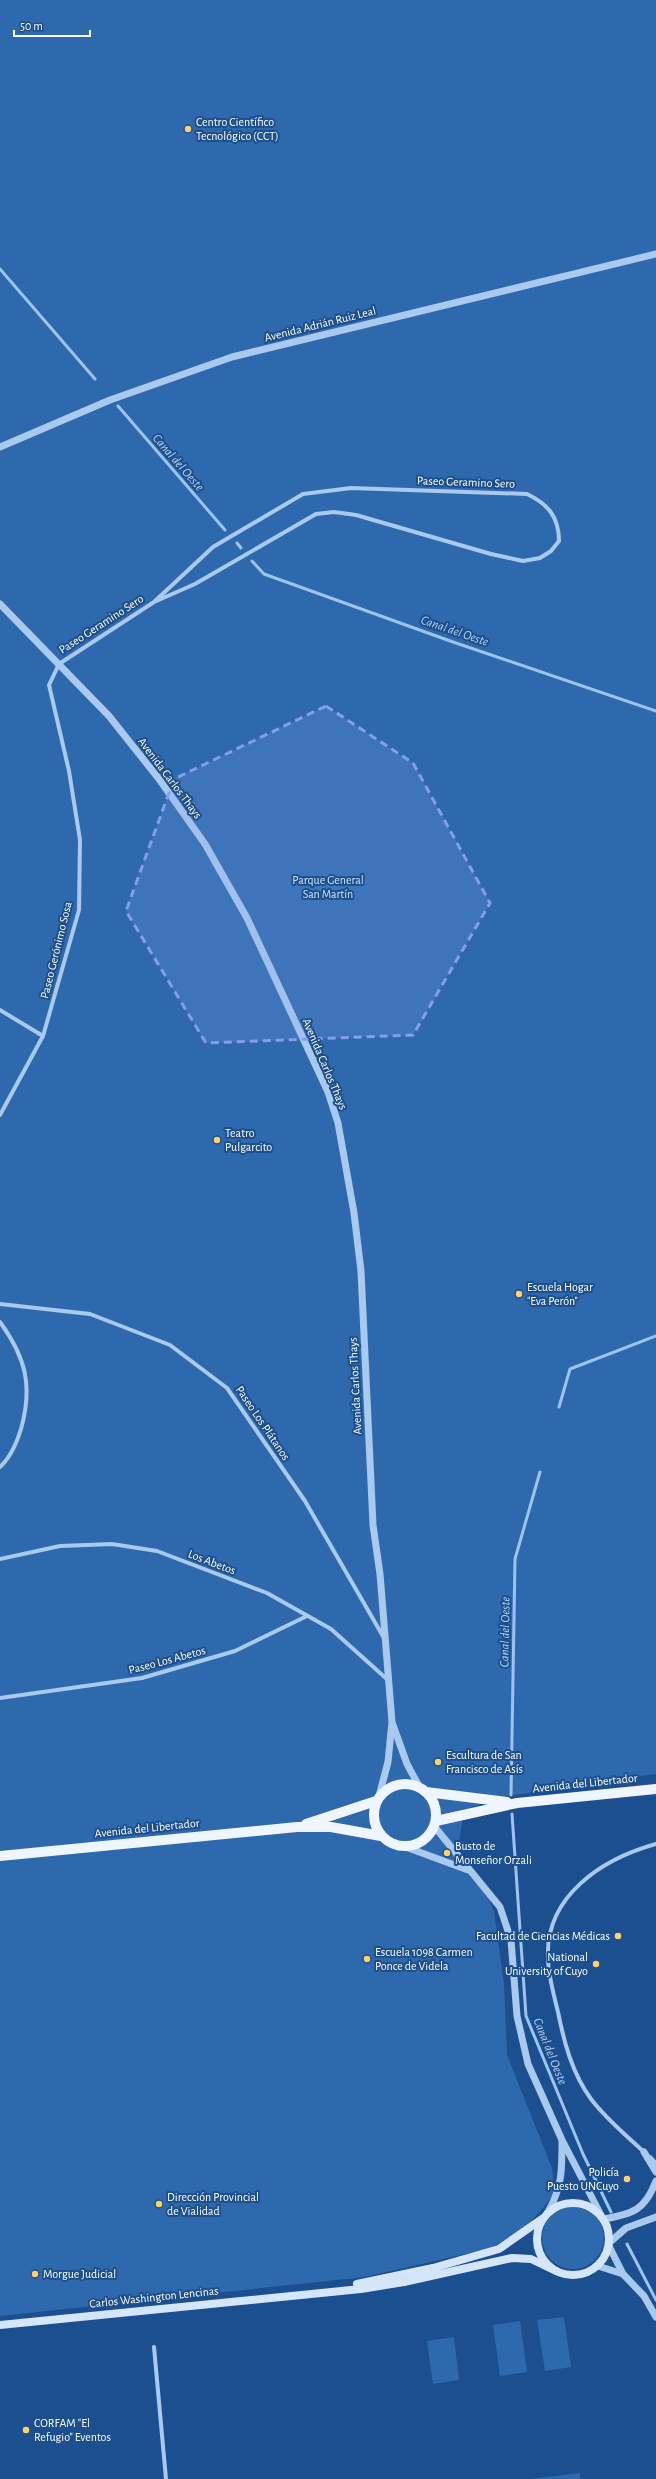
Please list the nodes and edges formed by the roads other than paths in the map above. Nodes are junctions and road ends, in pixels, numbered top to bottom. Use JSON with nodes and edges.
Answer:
{"nodes":[{"id":1,"x":656,"y":254,"type":"edge"},
{"id":2,"x":0,"y":447,"type":"edge"},
{"id":3,"x":154,"y":602,"type":"junction"},
{"id":4,"x":0,"y":604,"type":"edge"},
{"id":5,"x":59,"y":664,"type":"junction"},
{"id":6,"x":0,"y":1010,"type":"edge"},
{"id":7,"x":43,"y":1036,"type":"junction"},
{"id":8,"x":0,"y":1115,"type":"edge"},
{"id":9,"x":0,"y":1304,"type":"edge"},
{"id":10,"x":0,"y":1322,"type":"edge"},
{"id":11,"x":0,"y":1467,"type":"edge"},
{"id":12,"x":0,"y":1558,"type":"edge"},
{"id":13,"x":307,"y":1616,"type":"junction"},
{"id":14,"x":385,"y":1641,"type":"junction"},
{"id":15,"x":390,"y":1682,"type":"junction"},
{"id":16,"x":0,"y":1698,"type":"edge"},
{"id":17,"x":392,"y":1722,"type":"junction"},
{"id":18,"x":656,"y":1789,"type":"edge"},
{"id":19,"x":423,"y":1790,"type":"junction"},
{"id":20,"x":378,"y":1799,"type":"junction"},
{"id":21,"x":517,"y":1803,"type":"junction"},
{"id":22,"x":435,"y":1823,"type":"junction"},
{"id":23,"x":297,"y":1827,"type":"junction"},
{"id":24,"x":381,"y":1836,"type":"junction"},
{"id":25,"x":656,"y":1844,"type":"edge"},
{"id":26,"x":403,"y":1846,"type":"junction"},
{"id":27,"x":0,"y":1856,"type":"edge"},
{"id":28,"x":468,"y":1870,"type":"junction"},
{"id":29,"x":562,"y":2140,"type":"junction"},
{"id":30,"x":644,"y":2152,"type":"junction"},
{"id":31,"x":656,"y":2163,"type":"edge"},
{"id":32,"x":656,"y":2172,"type":"edge"},
{"id":33,"x":656,"y":2181,"type":"edge"},
{"id":34,"x":545,"y":2216,"type":"junction"},
{"id":35,"x":603,"y":2217,"type":"junction"},
{"id":36,"x":656,"y":2217,"type":"edge"},
{"id":37,"x":610,"y":2244,"type":"junction"},
{"id":38,"x":598,"y":2266,"type":"junction"},
{"id":39,"x":556,"y":2271,"type":"junction"},
{"id":40,"x":623,"y":2274,"type":"junction"},
{"id":41,"x":311,"y":2294,"type":"junction"},
{"id":42,"x":656,"y":2317,"type":"edge"},
{"id":43,"x":0,"y":2325,"type":"edge"},
{"id":44,"x":154,"y":2347,"type":"dead end"},
{"id":45,"x":166,"y":2479,"type":"edge"}],
"edges":[{"from":1,"to":2,"type":"street","name":"Avenida Adrián Ruiz Leal"},
{"from":3,"to":3,"type":"street","name":"Paseo Geramino Sero"},
{"from":3,"to":5,"type":"street","name":"Paseo Geramino Sero"},
{"from":4,"to":5,"type":"street","name":"Avenida Carlos Thays"},
{"from":5,"to":7,"type":"street","name":"Paseo Gerónimo Sosa"},
{"from":5,"to":14,"type":"street","name":"Avenida Carlos Thays"},
{"from":6,"to":7,"type":"street"},
{"from":7,"to":8,"type":"street","name":"Paseo Gerónimo Sosa"},
{"from":9,"to":14,"type":"street","name":"Paseo Los Plátanos"},
{"from":10,"to":11,"type":"street"},
{"from":12,"to":13,"type":"street","name":"Los Abetos"},
{"from":13,"to":15,"type":"street","name":"Los Abetos"},
{"from":13,"to":16,"type":"street","name":"Paseo Los Abetos"},
{"from":14,"to":15,"type":"street","name":"Avenida Carlos Thays"},
{"from":15,"to":17,"type":"street","name":"Avenida Carlos Thays"},
{"from":17,"to":19,"type":"street","name":"Avenida Carlos Thays"},
{"from":17,"to":20,"type":"street","name":"Avenida Carlos Thays"},
{"from":18,"to":21,"type":"main road","name":"Avenida del Libertador"},
{"from":19,"to":20,"type":"main road"},
{"from":19,"to":21,"type":"main road","name":"Avenida del Libertador"},
{"from":19,"to":22,"type":"main road"},
{"from":20,"to":23,"type":"main road","name":"Avenida del Libertador"},
{"from":20,"to":24,"type":"main road"},
{"from":21,"to":22,"type":"main road","name":"Avenida del Libertador"},
{"from":22,"to":26,"type":"main road"},
{"from":22,"to":28,"type":"street"},
{"from":23,"to":24,"type":"main road","name":"Avenida del Libertador"},
{"from":23,"to":27,"type":"main road","name":"Avenida del Libertador"},
{"from":24,"to":26,"type":"main road"},
{"from":25,"to":30,"type":"street"},
{"from":26,"to":28,"type":"street"},
{"from":28,"to":29,"type":"street"},
{"from":29,"to":34,"type":"street"},
{"from":29,"to":35,"type":"street"},
{"from":30,"to":31,"type":"street"},
{"from":30,"to":32,"type":"street"},
{"from":33,"to":35,"type":"street"},
{"from":34,"to":35,"type":"main road"},
{"from":34,"to":39,"type":"main road"},
{"from":34,"to":41,"type":"main road","name":"Carlos Washington Lencinas"},
{"from":35,"to":37,"type":"main road"},
{"from":36,"to":37,"type":"street"},
{"from":37,"to":38,"type":"main road"},
{"from":37,"to":40,"type":"street"},
{"from":38,"to":39,"type":"main road"},
{"from":38,"to":40,"type":"street"},
{"from":39,"to":41,"type":"main road","name":"Carlos Washington Lencinas"},
{"from":40,"to":42,"type":"street"},
{"from":41,"to":43,"type":"main road","name":"Carlos Washington Lencinas"},
{"from":44,"to":45,"type":"street"}]}
